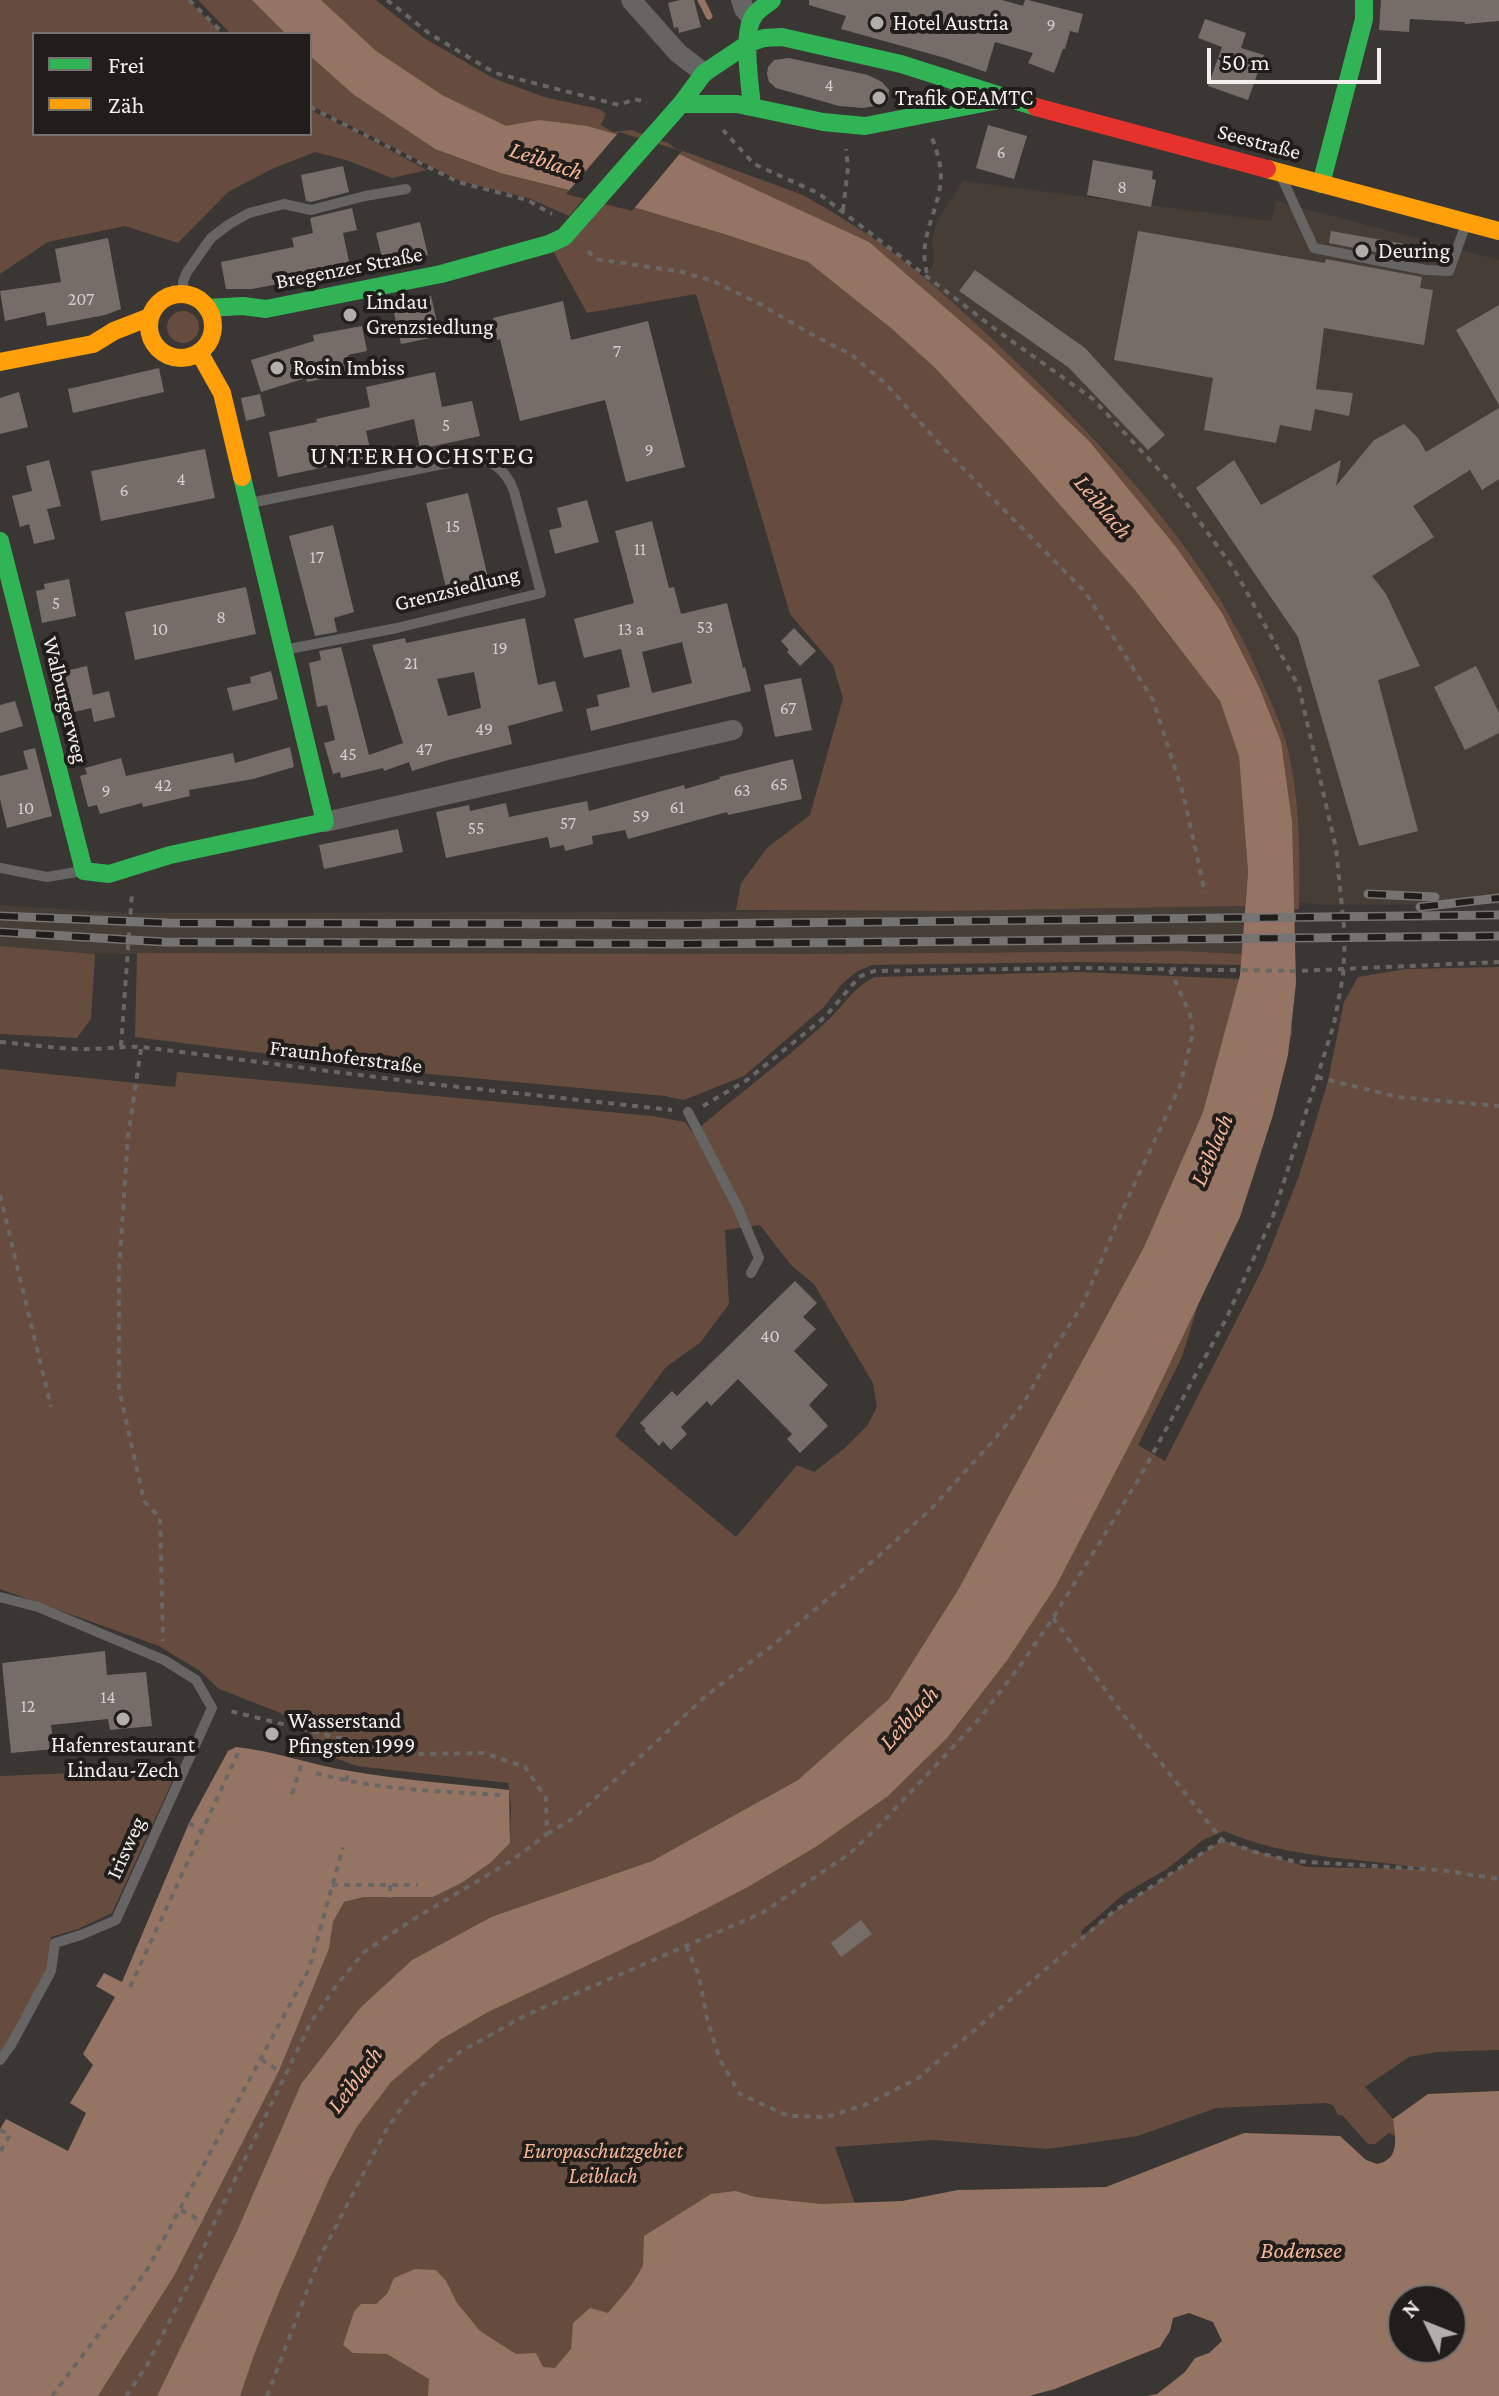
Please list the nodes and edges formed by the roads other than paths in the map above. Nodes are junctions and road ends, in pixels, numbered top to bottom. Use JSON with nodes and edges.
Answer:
{"nodes":[{"id":1,"x":631,"y":0,"type":"edge"},
{"id":2,"x":741,"y":0,"type":"edge"},
{"id":3,"x":772,"y":0,"type":"edge"},
{"id":4,"x":1364,"y":0,"type":"edge"},
{"id":5,"x":752,"y":18,"type":"junction"},
{"id":6,"x":749,"y":43,"type":"junction"},
{"id":7,"x":704,"y":73,"type":"junction"},
{"id":8,"x":1006,"y":99,"type":"junction"},
{"id":9,"x":681,"y":104,"type":"junction"},
{"id":10,"x":752,"y":106,"type":"junction"},
{"id":11,"x":1280,"y":173,"type":"junction"},
{"id":12,"x":1321,"y":184,"type":"junction"},
{"id":13,"x":406,"y":189,"type":"dead end"},
{"id":14,"x":580,"y":221,"type":"joint"},
{"id":15,"x":1466,"y":223,"type":"junction"},
{"id":16,"x":1499,"y":231,"type":"edge"},
{"id":17,"x":183,"y":294,"type":"junction"},
{"id":18,"x":207,"y":308,"type":"junction"},
{"id":19,"x":266,"y":309,"type":"junction"},
{"id":20,"x":150,"y":317,"type":"junction"},
{"id":21,"x":93,"y":344,"type":"junction"},
{"id":22,"x":204,"y":346,"type":"junction"},
{"id":23,"x":160,"y":350,"type":"junction"},
{"id":24,"x":0,"y":362,"type":"edge"},
{"id":25,"x":247,"y":503,"type":"junction"},
{"id":26,"x":0,"y":541,"type":"edge"},
{"id":27,"x":283,"y":651,"type":"junction"},
{"id":28,"x":733,"y":730,"type":"dead end"},
{"id":29,"x":325,"y":822,"type":"junction"},
{"id":30,"x":0,"y":868,"type":"edge"},
{"id":31,"x":84,"y":871,"type":"junction"},
{"id":32,"x":688,"y":1112,"type":"road end"},
{"id":33,"x":751,"y":1273,"type":"dead end"},
{"id":34,"x":0,"y":1597,"type":"edge"},
{"id":35,"x":0,"y":2060,"type":"edge"}],
"edges":[{"from":1,"to":7,"type":"street"},
{"from":2,"to":5,"type":"street"},
{"from":3,"to":5,"type":"main road"},
{"from":4,"to":12,"type":"main road"},
{"from":5,"to":6,"type":"main road"},
{"from":6,"to":7,"type":"main road","name":"Seestraße"},
{"from":6,"to":8,"type":"main road","name":"Seestraße"},
{"from":6,"to":10,"type":"main road"},
{"from":7,"to":9,"type":"main road","name":"Seestraße"},
{"from":8,"to":10,"type":"main road","name":"Seestraße"},
{"from":8,"to":11,"type":"main road","name":"Seestraße"},
{"from":9,"to":10,"type":"main road","name":"Seestraße"},
{"from":9,"to":14,"type":"main road","name":"Seestraße"},
{"from":11,"to":12,"type":"main road","name":"Seestraße"},
{"from":11,"to":15,"type":"lane"},
{"from":12,"to":15,"type":"main road","name":"Seestraße"},
{"from":13,"to":17,"type":"lane"},
{"from":14,"to":19,"type":"main road","name":"Bregenzer Straße"},
{"from":15,"to":16,"type":"main road","name":"Seestraße"},
{"from":17,"to":18,"type":"main road"},
{"from":17,"to":20,"type":"main road"},
{"from":18,"to":19,"type":"main road","name":"Bregenzer Straße"},
{"from":18,"to":22,"type":"main road"},
{"from":19,"to":22,"type":"main road","name":"Bregenzer Straße"},
{"from":20,"to":21,"type":"main road"},
{"from":20,"to":23,"type":"main road"},
{"from":21,"to":23,"type":"main road"},
{"from":21,"to":24,"type":"main road"},
{"from":22,"to":23,"type":"main road"},
{"from":22,"to":25,"type":"main road"},
{"from":25,"to":27,"type":"main road"},
{"from":25,"to":27,"type":"lane","name":"Grenzsiedlung"},
{"from":26,"to":31,"type":"main road","name":"Walburgerweg"},
{"from":27,"to":29,"type":"main road"},
{"from":28,"to":29,"type":"street"},
{"from":29,"to":31,"type":"main road"},
{"from":30,"to":31,"type":"lane"},
{"from":32,"to":33,"type":"lane"},
{"from":34,"to":35,"type":"lane","name":"Irisweg"}]}
